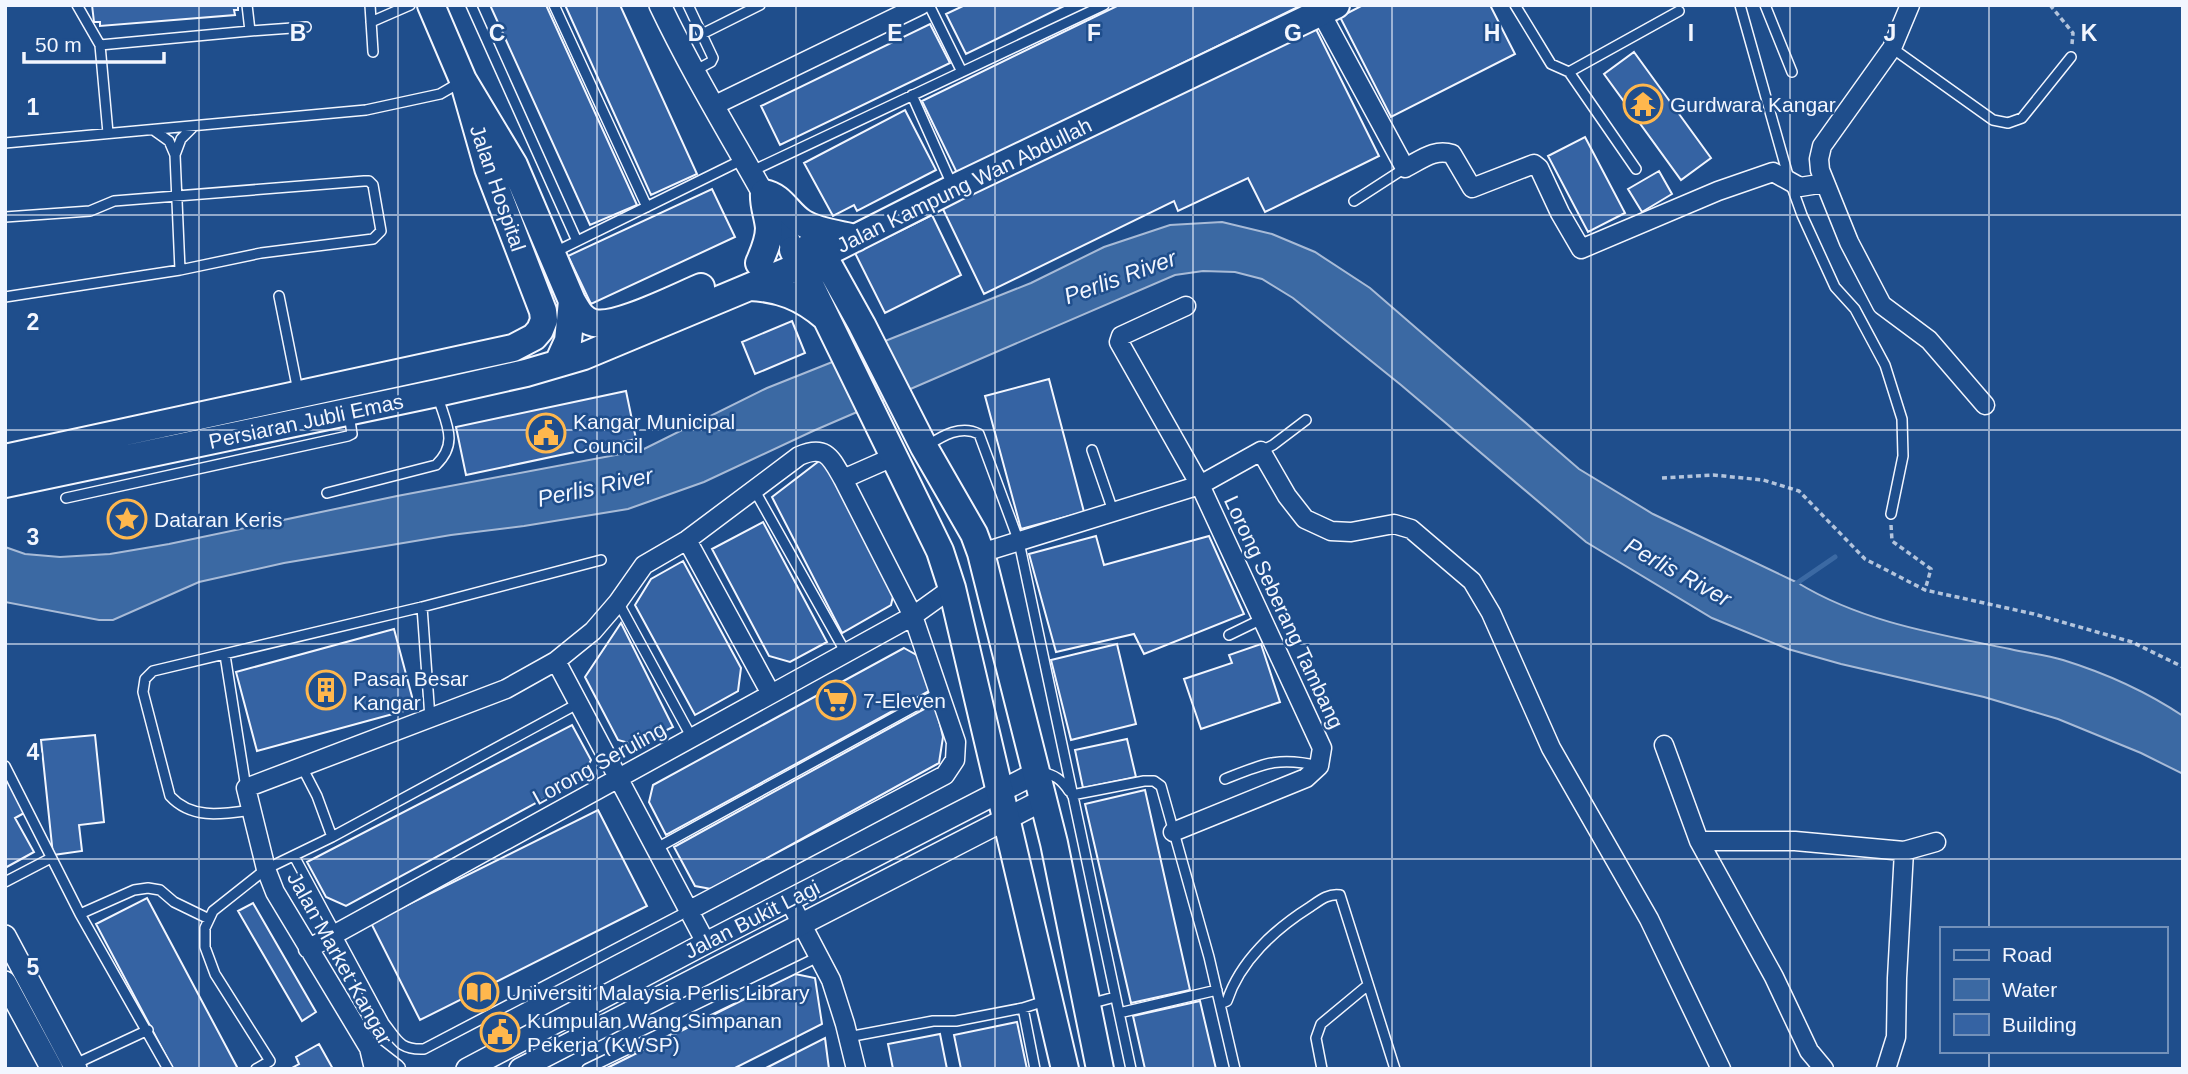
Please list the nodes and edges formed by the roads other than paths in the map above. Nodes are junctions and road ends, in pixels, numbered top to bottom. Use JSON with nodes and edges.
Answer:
{"nodes":[{"id":1,"x":78,"y":5,"type":"edge"},
{"id":2,"x":247,"y":5,"type":"edge"},
{"id":3,"x":370,"y":5,"type":"edge"},
{"id":4,"x":410,"y":5,"type":"edge"},
{"id":5,"x":431,"y":5,"type":"edge"},
{"id":6,"x":471,"y":5,"type":"edge"},
{"id":7,"x":554,"y":5,"type":"edge"},
{"id":8,"x":660,"y":5,"type":"edge"},
{"id":9,"x":688,"y":5,"type":"edge"},
{"id":10,"x":760,"y":5,"type":"edge"},
{"id":11,"x":1104,"y":5,"type":"edge"},
{"id":12,"x":1515,"y":5,"type":"edge"},
{"id":13,"x":1740,"y":5,"type":"edge"},
{"id":14,"x":1765,"y":5,"type":"edge"},
{"id":15,"x":1910,"y":5,"type":"edge"},
{"id":16,"x":918,"y":6,"type":"edge"},
{"id":17,"x":1325,"y":8,"type":"edge"},
{"id":18,"x":1679,"y":11,"type":"dead end"},
{"id":19,"x":371,"y":22,"type":"junction"},
{"id":20,"x":306,"y":27,"type":"dead end"},
{"id":21,"x":250,"y":31,"type":"junction"},
{"id":22,"x":702,"y":34,"type":"junction"},
{"id":23,"x":100,"y":45,"type":"junction"},
{"id":24,"x":1892,"y":48,"type":"junction"},
{"id":25,"x":373,"y":52,"type":"dead end"},
{"id":26,"x":2071,"y":57,"type":"road end"},
{"id":27,"x":692,"y":72,"type":"junction"},
{"id":28,"x":962,"y":72,"type":"junction"},
{"id":29,"x":1569,"y":72,"type":"junction"},
{"id":30,"x":1792,"y":72,"type":"dead end"},
{"id":31,"x":463,"y":80,"type":"junction"},
{"id":32,"x":912,"y":95,"type":"junction"},
{"id":33,"x":713,"y":106,"type":"junction"},
{"id":34,"x":192,"y":127,"type":"junction"},
{"id":35,"x":154,"y":131,"type":"junction"},
{"id":36,"x":108,"y":133,"type":"junction"},
{"id":37,"x":5,"y":143,"type":"edge"},
{"id":38,"x":175,"y":155,"type":"junction"},
{"id":39,"x":1405,"y":168,"type":"junction"},
{"id":40,"x":1636,"y":169,"type":"dead end"},
{"id":41,"x":753,"y":174,"type":"junction"},
{"id":42,"x":1790,"y":179,"type":"junction"},
{"id":43,"x":1825,"y":183,"type":"junction"},
{"id":44,"x":954,"y":188,"type":"junction"},
{"id":45,"x":177,"y":195,"type":"junction"},
{"id":46,"x":1354,"y":201,"type":"dead end"},
{"id":47,"x":647,"y":207,"type":"junction"},
{"id":48,"x":5,"y":217,"type":"edge"},
{"id":49,"x":856,"y":238,"type":"junction"},
{"id":50,"x":577,"y":241,"type":"junction"},
{"id":51,"x":552,"y":254,"type":"junction"},
{"id":52,"x":806,"y":256,"type":"junction"},
{"id":53,"x":759,"y":263,"type":"junction"},
{"id":54,"x":180,"y":270,"type":"junction"},
{"id":55,"x":744,"y":287,"type":"junction"},
{"id":56,"x":279,"y":296,"type":"dead end"},
{"id":57,"x":5,"y":297,"type":"edge"},
{"id":58,"x":572,"y":301,"type":"junction"},
{"id":59,"x":1186,"y":306,"type":"dead end"},
{"id":60,"x":543,"y":312,"type":"junction"},
{"id":61,"x":833,"y":328,"type":"junction"},
{"id":62,"x":570,"y":330,"type":"junction"},
{"id":63,"x":611,"y":346,"type":"junction"},
{"id":64,"x":558,"y":363,"type":"junction"},
{"id":65,"x":429,"y":366,"type":"junction"},
{"id":66,"x":299,"y":392,"type":"junction"},
{"id":67,"x":437,"y":393,"type":"junction"},
{"id":68,"x":1985,"y":405,"type":"dead end"},
{"id":69,"x":349,"y":412,"type":"junction"},
{"id":70,"x":1306,"y":420,"type":"dead end"},
{"id":71,"x":5,"y":437,"type":"edge"},
{"id":72,"x":925,"y":447,"type":"junction"},
{"id":73,"x":48,"y":448,"type":"junction"},
{"id":74,"x":1092,"y":450,"type":"dead end"},
{"id":75,"x":1261,"y":451,"type":"junction"},
{"id":76,"x":893,"y":457,"type":"junction"},
{"id":77,"x":5,"y":458,"type":"edge"},
{"id":78,"x":843,"y":479,"type":"junction"},
{"id":79,"x":5,"y":484,"type":"edge"},
{"id":80,"x":1200,"y":485,"type":"junction"},
{"id":81,"x":755,"y":491,"type":"junction"},
{"id":82,"x":327,"y":493,"type":"dead end"},
{"id":83,"x":66,"y":498,"type":"dead end"},
{"id":84,"x":1114,"y":511,"type":"junction"},
{"id":85,"x":1891,"y":514,"type":"road end"},
{"id":86,"x":688,"y":540,"type":"junction"},
{"id":87,"x":1019,"y":542,"type":"junction"},
{"id":88,"x":981,"y":553,"type":"junction"},
{"id":89,"x":601,"y":561,"type":"dead end"},
{"id":90,"x":952,"y":588,"type":"junction"},
{"id":91,"x":618,"y":602,"type":"junction"},
{"id":92,"x":422,"y":607,"type":"junction"},
{"id":93,"x":913,"y":616,"type":"junction"},
{"id":94,"x":1262,"y":619,"type":"junction"},
{"id":95,"x":1229,"y":635,"type":"dead end"},
{"id":96,"x":846,"y":653,"type":"junction"},
{"id":97,"x":225,"y":655,"type":"junction"},
{"id":98,"x":556,"y":661,"type":"junction"},
{"id":99,"x":939,"y":693,"type":"junction"},
{"id":100,"x":771,"y":694,"type":"junction"},
{"id":101,"x":579,"y":704,"type":"junction"},
{"id":102,"x":430,"y":718,"type":"junction"},
{"id":103,"x":692,"y":738,"type":"junction"},
{"id":104,"x":1664,"y":745,"type":"dead end"},
{"id":105,"x":5,"y":765,"type":"edge"},
{"id":106,"x":1319,"y":766,"type":"junction"},
{"id":107,"x":302,"y":767,"type":"junction"},
{"id":108,"x":1038,"y":772,"type":"junction"},
{"id":109,"x":618,"y":778,"type":"junction"},
{"id":110,"x":1225,"y":779,"type":"dead end"},
{"id":111,"x":246,"y":788,"type":"junction"},
{"id":112,"x":1000,"y":792,"type":"junction"},
{"id":113,"x":1072,"y":795,"type":"junction"},
{"id":114,"x":1043,"y":800,"type":"junction"},
{"id":115,"x":253,"y":810,"type":"junction"},
{"id":116,"x":1005,"y":819,"type":"junction"},
{"id":117,"x":1173,"y":832,"type":"junction"},
{"id":118,"x":332,"y":837,"type":"junction"},
{"id":119,"x":1699,"y":841,"type":"junction"},
{"id":120,"x":1936,"y":842,"type":"dead end"},
{"id":121,"x":656,"y":849,"type":"junction"},
{"id":122,"x":1904,"y":851,"type":"junction"},
{"id":123,"x":294,"y":856,"type":"junction"},
{"id":124,"x":51,"y":858,"type":"junction"},
{"id":125,"x":266,"y":869,"type":"junction"},
{"id":126,"x":5,"y":882,"type":"edge"},
{"id":127,"x":789,"y":900,"type":"junction"},
{"id":128,"x":688,"y":911,"type":"junction"},
{"id":129,"x":80,"y":914,"type":"junction"},
{"id":130,"x":209,"y":919,"type":"junction"},
{"id":131,"x":801,"y":924,"type":"junction"},
{"id":132,"x":337,"y":933,"type":"junction"},
{"id":133,"x":5,"y":936,"type":"edge"},
{"id":134,"x":706,"y":943,"type":"junction"},
{"id":135,"x":308,"y":949,"type":"junction"},
{"id":136,"x":818,"y":957,"type":"junction"},
{"id":137,"x":5,"y":982,"type":"edge"},
{"id":138,"x":1368,"y":985,"type":"junction"},
{"id":139,"x":1217,"y":990,"type":"junction"},
{"id":140,"x":1115,"y":997,"type":"junction"},
{"id":141,"x":1048,"y":1000,"type":"junction"},
{"id":142,"x":1087,"y":1004,"type":"junction"},
{"id":143,"x":1220,"y":1004,"type":"junction"},
{"id":144,"x":1023,"y":1008,"type":"junction"},
{"id":145,"x":1119,"y":1013,"type":"junction"},
{"id":146,"x":148,"y":1030,"type":"junction"},
{"id":147,"x":848,"y":1037,"type":"junction"},
{"id":148,"x":369,"y":1048,"type":"junction"},
{"id":149,"x":530,"y":1066,"type":"edge"},
{"id":150,"x":74,"y":1067,"type":"edge"},
{"id":151,"x":52,"y":1069,"type":"edge"},
{"id":152,"x":168,"y":1069,"type":"edge"},
{"id":153,"x":256,"y":1069,"type":"edge"},
{"id":154,"x":374,"y":1069,"type":"edge"},
{"id":155,"x":396,"y":1069,"type":"edge"},
{"id":156,"x":467,"y":1069,"type":"edge"},
{"id":157,"x":587,"y":1069,"type":"edge"},
{"id":158,"x":856,"y":1069,"type":"edge"},
{"id":159,"x":1035,"y":1069,"type":"edge"},
{"id":160,"x":1065,"y":1069,"type":"edge"},
{"id":161,"x":1101,"y":1069,"type":"edge"},
{"id":162,"x":1131,"y":1069,"type":"edge"},
{"id":163,"x":1235,"y":1069,"type":"edge"},
{"id":164,"x":1322,"y":1069,"type":"edge"},
{"id":165,"x":1395,"y":1069,"type":"edge"},
{"id":166,"x":1720,"y":1069,"type":"edge"},
{"id":167,"x":1824,"y":1069,"type":"edge"},
{"id":168,"x":1886,"y":1069,"type":"edge"}],
"edges":[{"from":1,"to":23,"type":"lane"},
{"from":2,"to":21,"type":"lane"},
{"from":3,"to":19,"type":"lane"},
{"from":4,"to":19,"type":"lane"},
{"from":5,"to":31,"type":"main road","name":"Jalan Hospital"},
{"from":6,"to":50,"type":"lane"},
{"from":7,"to":47,"type":"lane"},
{"from":8,"to":27,"type":"street"},
{"from":9,"to":22,"type":"lane"},
{"from":10,"to":22,"type":"lane"},
{"from":11,"to":28,"type":"lane"},
{"from":12,"to":29,"type":"lane"},
{"from":13,"to":42,"type":"lane"},
{"from":14,"to":30,"type":"lane"},
{"from":15,"to":24,"type":"street"},
{"from":16,"to":28,"type":"lane"},
{"from":16,"to":33,"type":"street"},
{"from":17,"to":39,"type":"street"},
{"from":17,"to":44,"type":"main road","name":"Jalan Kampung Wan Abdullah"},
{"from":18,"to":29,"type":"lane"},
{"from":19,"to":25,"type":"lane"},
{"from":20,"to":21,"type":"lane"},
{"from":21,"to":23,"type":"lane"},
{"from":22,"to":27,"type":"lane"},
{"from":23,"to":36,"type":"lane"},
{"from":24,"to":26,"type":"lane"},
{"from":24,"to":43,"type":"street"},
{"from":27,"to":33,"type":"street"},
{"from":28,"to":32,"type":"lane"},
{"from":29,"to":40,"type":"lane"},
{"from":31,"to":34,"type":"lane"},
{"from":31,"to":51,"type":"main road"},
{"from":31,"to":60,"type":"main road","name":"Jalan Hospital"},
{"from":32,"to":41,"type":"lane"},
{"from":32,"to":44,"type":"lane"},
{"from":33,"to":41,"type":"street"},
{"from":34,"to":35,"type":"lane"},
{"from":34,"to":38,"type":"lane"},
{"from":35,"to":36,"type":"lane"},
{"from":35,"to":38,"type":"lane"},
{"from":36,"to":37,"type":"lane"},
{"from":38,"to":45,"type":"lane"},
{"from":39,"to":42,"type":"street"},
{"from":39,"to":46,"type":"lane"},
{"from":41,"to":47,"type":"lane"},
{"from":41,"to":49,"type":"main road"},
{"from":41,"to":52,"type":"street"},
{"from":41,"to":53,"type":"main road"},
{"from":42,"to":43,"type":"street"},
{"from":42,"to":85,"type":"lane"},
{"from":43,"to":68,"type":"street"},
{"from":44,"to":49,"type":"main road","name":"Jalan Kampung Wan Abdullah"},
{"from":45,"to":48,"type":"lane"},
{"from":45,"to":54,"type":"lane"},
{"from":45,"to":54,"type":"lane"},
{"from":47,"to":50,"type":"lane"},
{"from":49,"to":52,"type":"main road","name":"Jalan Kampung Wan Abdullah"},
{"from":50,"to":51,"type":"lane"},
{"from":51,"to":58,"type":"main road"},
{"from":52,"to":53,"type":"main road"},
{"from":52,"to":55,"type":"main road","name":"Jalan Kampung Wan Abdullah"},
{"from":52,"to":61,"type":"main road"},
{"from":52,"to":72,"type":"main road"},
{"from":53,"to":58,"type":"main road"},
{"from":54,"to":57,"type":"lane"},
{"from":55,"to":61,"type":"main road"},
{"from":55,"to":63,"type":"main road","name":"Jalan Kampung Wan Abdullah"},
{"from":56,"to":66,"type":"lane"},
{"from":58,"to":62,"type":"main road"},
{"from":59,"to":80,"type":"street","name":"Lorong Seberang Tambang"},
{"from":60,"to":62,"type":"main road"},
{"from":60,"to":65,"type":"main road","name":"Persiaran Jubli Emas"},
{"from":61,"to":76,"type":"main road"},
{"from":62,"to":63,"type":"main road"},
{"from":62,"to":64,"type":"main road"},
{"from":63,"to":64,"type":"main road","name":"Persiaran Jubli Emas"},
{"from":64,"to":67,"type":"main road","name":"Persiaran Jubli Emas"},
{"from":65,"to":66,"type":"main road","name":"Persiaran Jubli Emas"},
{"from":65,"to":67,"type":"main road"},
{"from":66,"to":73,"type":"main road","name":"Persiaran Jubli Emas"},
{"from":67,"to":69,"type":"main road","name":"Persiaran Jubli Emas"},
{"from":67,"to":82,"type":"lane"},
{"from":69,"to":79,"type":"main road","name":"Persiaran Jubli Emas"},
{"from":69,"to":83,"type":"lane"},
{"from":70,"to":75,"type":"lane"},
{"from":71,"to":73,"type":"main road"},
{"from":72,"to":87,"type":"lane"},
{"from":72,"to":88,"type":"main road"},
{"from":73,"to":77,"type":"main road","name":"Persiaran Jubli Emas"},
{"from":74,"to":84,"type":"lane"},
{"from":75,"to":80,"type":"street"},
{"from":75,"to":166,"type":"street"},
{"from":76,"to":78,"type":"street"},
{"from":76,"to":90,"type":"main road"},
{"from":78,"to":81,"type":"street"},
{"from":78,"to":93,"type":"street"},
{"from":80,"to":84,"type":"street"},
{"from":80,"to":94,"type":"street","name":"Lorong Seberang Tambang"},
{"from":81,"to":86,"type":"street"},
{"from":81,"to":96,"type":"lane"},
{"from":84,"to":87,"type":"street"},
{"from":86,"to":91,"type":"street"},
{"from":86,"to":100,"type":"street"},
{"from":87,"to":88,"type":"street"},
{"from":87,"to":113,"type":"lane"},
{"from":88,"to":108,"type":"main road"},
{"from":89,"to":92,"type":"lane"},
{"from":90,"to":93,"type":"street","name":"Lorong Seruling"},
{"from":90,"to":112,"type":"main road"},
{"from":91,"to":98,"type":"street"},
{"from":91,"to":103,"type":"lane"},
{"from":92,"to":97,"type":"lane"},
{"from":92,"to":102,"type":"lane"},
{"from":93,"to":96,"type":"street","name":"Lorong Seruling"},
{"from":93,"to":99,"type":"street"},
{"from":94,"to":95,"type":"lane"},
{"from":94,"to":106,"type":"street","name":"Lorong Seberang Tambang"},
{"from":96,"to":100,"type":"street","name":"Lorong Seruling"},
{"from":97,"to":111,"type":"lane"},
{"from":97,"to":115,"type":"lane"},
{"from":98,"to":101,"type":"street"},
{"from":98,"to":102,"type":"street"},
{"from":99,"to":121,"type":"lane"},
{"from":99,"to":128,"type":"street"},
{"from":100,"to":103,"type":"street","name":"Lorong Seruling"},
{"from":101,"to":109,"type":"street"},
{"from":101,"to":118,"type":"lane"},
{"from":102,"to":107,"type":"street"},
{"from":103,"to":109,"type":"street","name":"Lorong Seruling"},
{"from":104,"to":119,"type":"street"},
{"from":105,"to":124,"type":"lane"},
{"from":106,"to":110,"type":"lane"},
{"from":106,"to":117,"type":"street"},
{"from":107,"to":111,"type":"street"},
{"from":107,"to":118,"type":"lane"},
{"from":108,"to":112,"type":"street","name":"Jalan Bukit Lagi"},
{"from":108,"to":113,"type":"lane"},
{"from":108,"to":114,"type":"main road"},
{"from":109,"to":121,"type":"street"},
{"from":109,"to":132,"type":"street","name":"Lorong Seruling"},
{"from":111,"to":115,"type":"street","name":"Jalan Market Kangar"},
{"from":112,"to":116,"type":"main road"},
{"from":112,"to":127,"type":"street","name":"Jalan Bukit Lagi"},
{"from":113,"to":117,"type":"lane"},
{"from":113,"to":140,"type":"lane"},
{"from":114,"to":116,"type":"street","name":"Jalan Bukit Lagi"},
{"from":114,"to":142,"type":"main road"},
{"from":115,"to":125,"type":"street","name":"Jalan Market Kangar"},
{"from":116,"to":131,"type":"street","name":"Jalan Bukit Lagi"},
{"from":116,"to":141,"type":"main road"},
{"from":117,"to":139,"type":"lane"},
{"from":118,"to":123,"type":"lane"},
{"from":119,"to":122,"type":"street"},
{"from":119,"to":167,"type":"street"},
{"from":120,"to":122,"type":"street"},
{"from":121,"to":128,"type":"street"},
{"from":122,"to":168,"type":"street"},
{"from":123,"to":125,"type":"lane"},
{"from":123,"to":132,"type":"lane"},
{"from":124,"to":126,"type":"lane"},
{"from":124,"to":129,"type":"lane"},
{"from":125,"to":130,"type":"lane"},
{"from":125,"to":135,"type":"street","name":"Jalan Market Kangar"},
{"from":127,"to":131,"type":"street"},
{"from":127,"to":134,"type":"street","name":"Jalan Bukit Lagi"},
{"from":128,"to":132,"type":"lane"},
{"from":128,"to":134,"type":"street"},
{"from":129,"to":130,"type":"lane"},
{"from":129,"to":146,"type":"lane"},
{"from":130,"to":153,"type":"lane"},
{"from":131,"to":136,"type":"street"},
{"from":131,"to":149,"type":"street","name":"Jalan Bukit Lagi"},
{"from":132,"to":135,"type":"street","name":"Lorong Seruling"},
{"from":133,"to":150,"type":"street"},
{"from":134,"to":156,"type":"street","name":"Jalan Bukit Lagi"},
{"from":135,"to":148,"type":"street","name":"Jalan Market Kangar"},
{"from":136,"to":147,"type":"street"},
{"from":136,"to":157,"type":"lane"},
{"from":137,"to":151,"type":"street"},
{"from":138,"to":143,"type":"lane"},
{"from":138,"to":164,"type":"lane"},
{"from":138,"to":165,"type":"lane"},
{"from":139,"to":143,"type":"lane"},
{"from":139,"to":145,"type":"lane"},
{"from":140,"to":142,"type":"lane"},
{"from":140,"to":145,"type":"lane"},
{"from":141,"to":144,"type":"lane"},
{"from":141,"to":160,"type":"main road"},
{"from":142,"to":161,"type":"main road"},
{"from":143,"to":163,"type":"lane"},
{"from":144,"to":147,"type":"lane"},
{"from":144,"to":159,"type":"lane"},
{"from":145,"to":162,"type":"lane"},
{"from":146,"to":150,"type":"lane"},
{"from":146,"to":152,"type":"lane"},
{"from":147,"to":158,"type":"street"},
{"from":148,"to":154,"type":"street","name":"Jalan Market Kangar"},
{"from":148,"to":155,"type":"street"}]}
